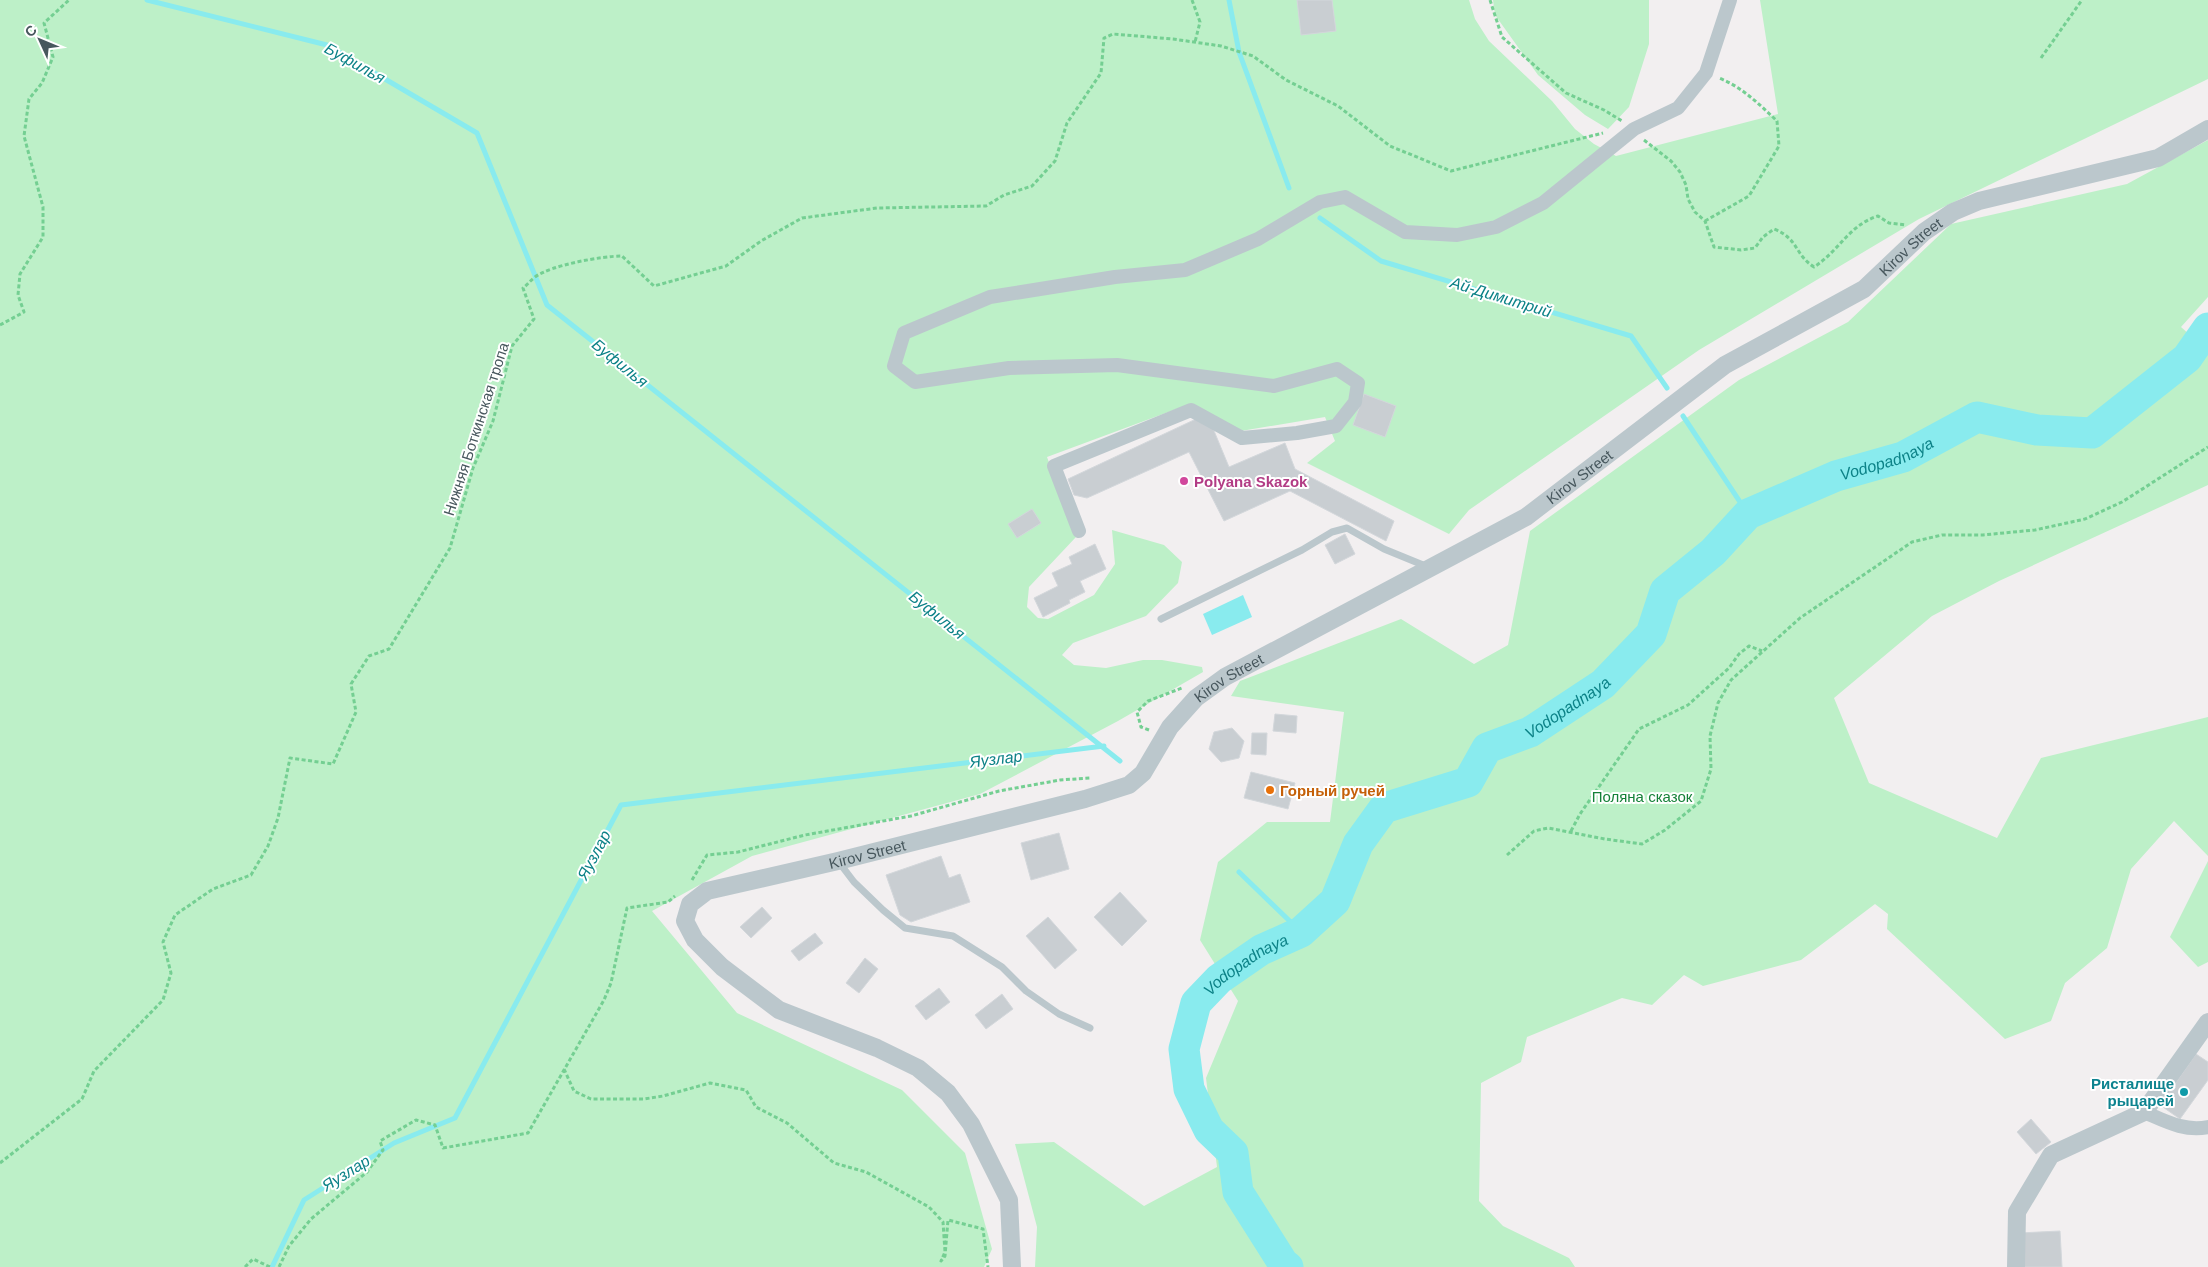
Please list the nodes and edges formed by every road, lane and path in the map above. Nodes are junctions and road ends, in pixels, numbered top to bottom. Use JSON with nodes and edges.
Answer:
{"nodes":[{"id":1,"x":69,"y":0,"type":"edge"},
{"id":2,"x":1192,"y":0,"type":"edge"},
{"id":3,"x":1490,"y":0,"type":"edge"},
{"id":4,"x":1730,"y":0,"type":"edge"},
{"id":5,"x":2082,"y":0,"type":"edge"},
{"id":6,"x":1194,"y":42,"type":"junction"},
{"id":7,"x":2041,"y":58,"type":"dead end"},
{"id":8,"x":1706,"y":73,"type":"junction"},
{"id":9,"x":1634,"y":128,"type":"junction"},
{"id":10,"x":2208,"y":129,"type":"edge"},
{"id":11,"x":1607,"y":131,"type":"dead end"},
{"id":12,"x":1705,"y":221,"type":"junction"},
{"id":13,"x":1924,"y":232,"type":"junction"},
{"id":14,"x":0,"y":325,"type":"edge"},
{"id":15,"x":2208,"y":447,"type":"edge"},
{"id":16,"x":1079,"y":531,"type":"dead end"},
{"id":17,"x":1431,"y":568,"type":"junction"},
{"id":18,"x":1161,"y":618,"type":"dead end"},
{"id":19,"x":1762,"y":651,"type":"junction"},
{"id":20,"x":1183,"y":687,"type":"dead end"},
{"id":21,"x":1157,"y":734,"type":"dead end"},
{"id":22,"x":1094,"y":778,"type":"dead end"},
{"id":23,"x":1571,"y":831,"type":"junction"},
{"id":24,"x":1508,"y":855,"type":"dead end"},
{"id":25,"x":838,"y":861,"type":"junction"},
{"id":26,"x":691,"y":882,"type":"dead end"},
{"id":27,"x":680,"y":892,"type":"dead end"},
{"id":28,"x":2208,"y":1022,"type":"edge"},
{"id":29,"x":1090,"y":1028,"type":"dead end"},
{"id":30,"x":564,"y":1069,"type":"junction"},
{"id":31,"x":2144,"y":1112,"type":"junction"},
{"id":32,"x":2208,"y":1127,"type":"edge"},
{"id":33,"x":0,"y":1163,"type":"edge"},
{"id":34,"x":245,"y":1267,"type":"edge"},
{"id":35,"x":270,"y":1267,"type":"edge"},
{"id":36,"x":279,"y":1267,"type":"edge"},
{"id":37,"x":988,"y":1267,"type":"edge"},
{"id":38,"x":1012,"y":1267,"type":"edge"},
{"id":39,"x":2016,"y":1267,"type":"edge"}],
"edges":[{"from":1,"to":14,"type":"path"},
{"from":2,"to":6,"type":"path"},
{"from":3,"to":9,"type":"path"},
{"from":4,"to":8,"type":"street"},
{"from":5,"to":7,"type":"path"},
{"from":6,"to":11,"type":"path","name":"Нижняя Боткинская тропа"},
{"from":6,"to":33,"type":"path","name":"Нижняя Боткинская тропа"},
{"from":8,"to":9,"type":"street"},
{"from":8,"to":12,"type":"path"},
{"from":9,"to":12,"type":"path"},
{"from":9,"to":16,"type":"street"},
{"from":10,"to":13,"type":"street","name":"Kirov Street"},
{"from":12,"to":13,"type":"path"},
{"from":13,"to":17,"type":"street","name":"Kirov Street"},
{"from":15,"to":19,"type":"path"},
{"from":17,"to":18,"type":"lane"},
{"from":17,"to":25,"type":"street","name":"Kirov Street"},
{"from":19,"to":23,"type":"path"},
{"from":19,"to":23,"type":"path"},
{"from":20,"to":21,"type":"path"},
{"from":22,"to":26,"type":"path"},
{"from":23,"to":24,"type":"path"},
{"from":25,"to":29,"type":"lane"},
{"from":25,"to":38,"type":"street","name":"Kirov Street"},
{"from":27,"to":30,"type":"path"},
{"from":28,"to":31,"type":"street"},
{"from":30,"to":36,"type":"path"},
{"from":30,"to":37,"type":"path"},
{"from":31,"to":32,"type":"street"},
{"from":31,"to":39,"type":"street"},
{"from":34,"to":35,"type":"path"}]}
